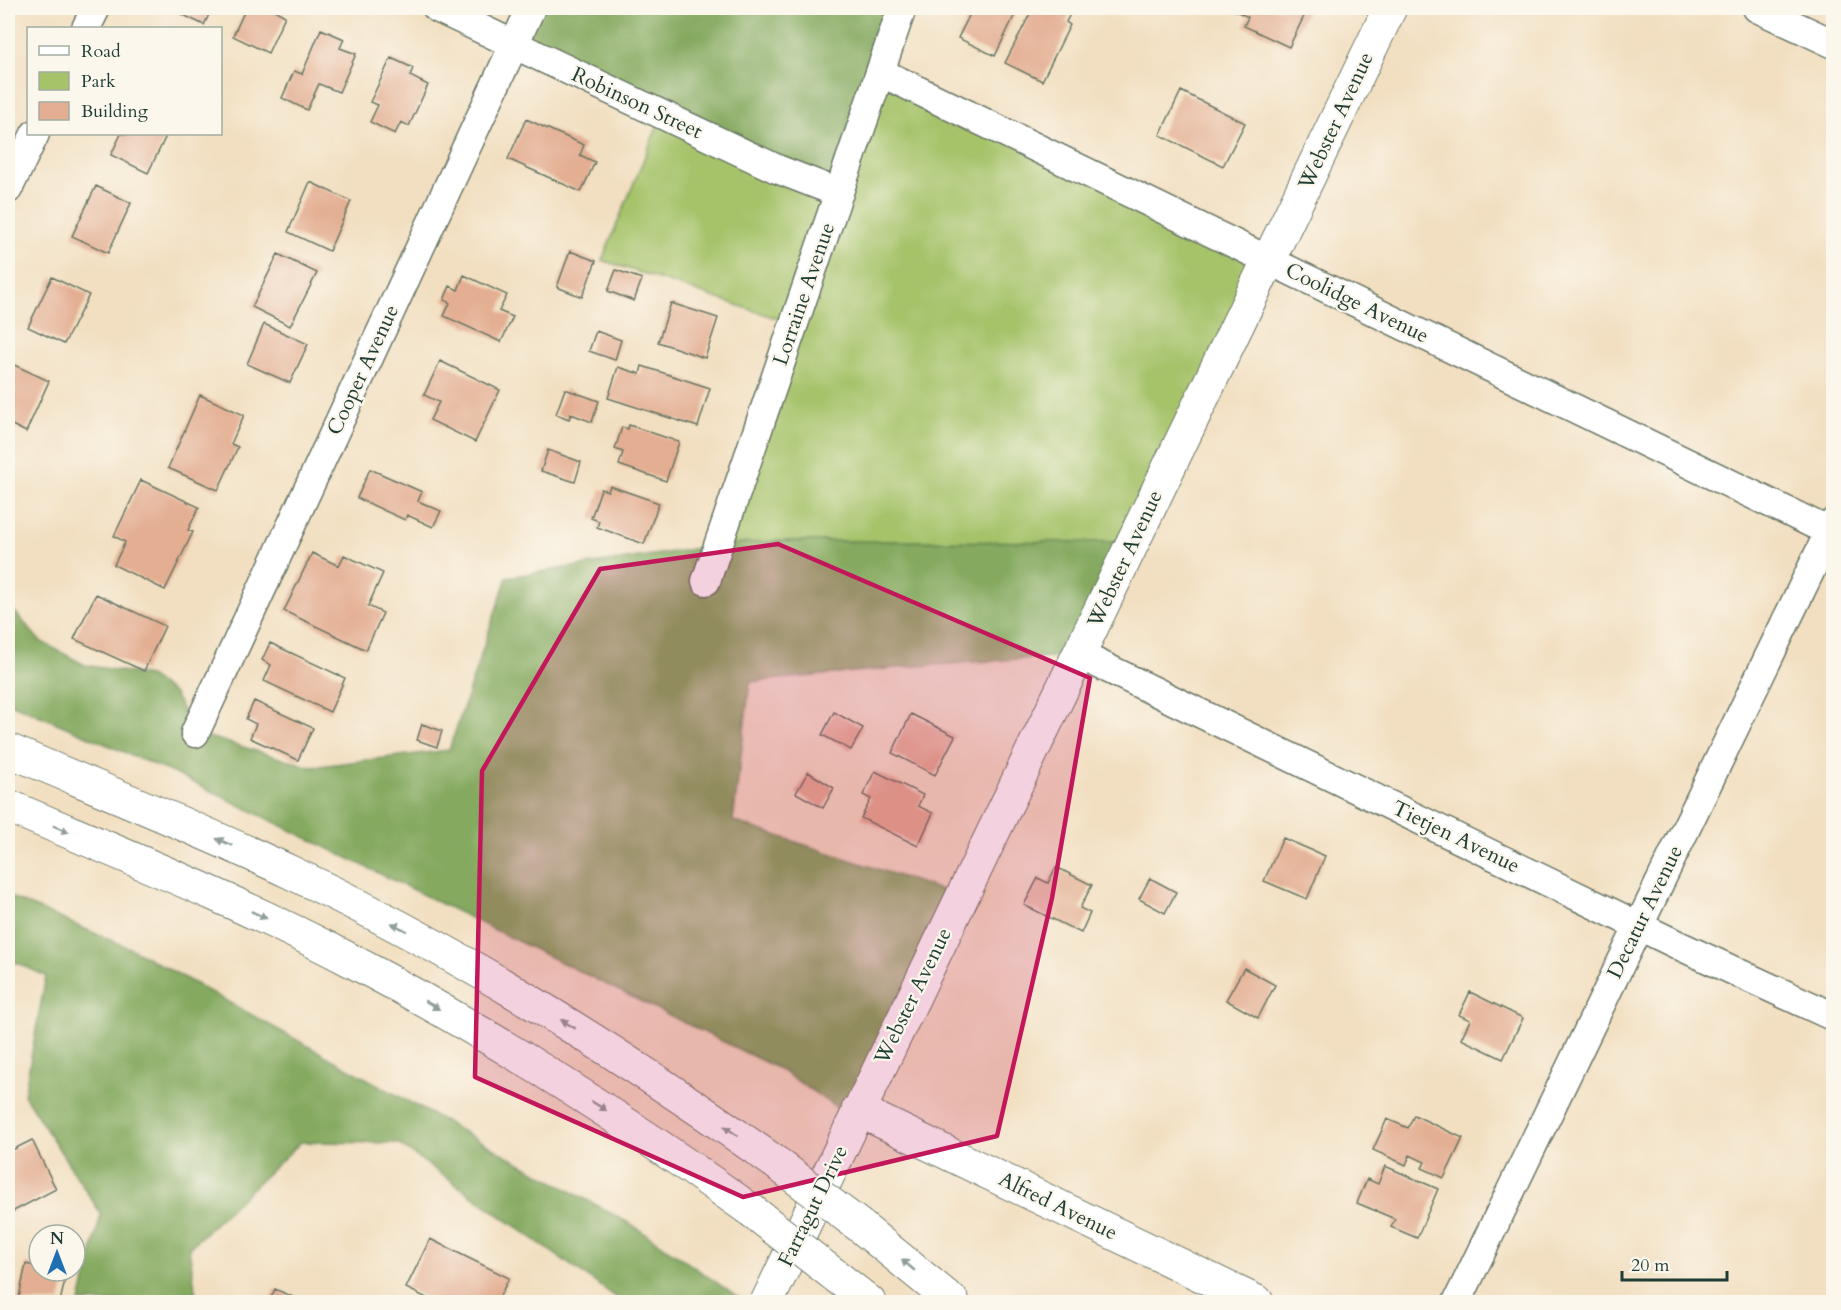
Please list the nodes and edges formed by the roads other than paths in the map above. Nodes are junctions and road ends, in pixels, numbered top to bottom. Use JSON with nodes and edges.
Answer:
{"nodes":[{"id":1,"x":96,"y":8,"type":"edge"},
{"id":2,"x":437,"y":8,"type":"edge"},
{"id":3,"x":531,"y":8,"type":"edge"},
{"id":4,"x":902,"y":8,"type":"edge"},
{"id":5,"x":1390,"y":8,"type":"edge"},
{"id":6,"x":1757,"y":8,"type":"edge"},
{"id":7,"x":86,"y":27,"type":"edge"},
{"id":8,"x":1833,"y":44,"type":"edge"},
{"id":9,"x":514,"y":45,"type":"junction"},
{"id":10,"x":880,"y":72,"type":"junction"},
{"id":11,"x":34,"y":135,"type":"edge"},
{"id":12,"x":8,"y":189,"type":"edge"},
{"id":13,"x":839,"y":193,"type":"junction"},
{"id":14,"x":1270,"y":260,"type":"junction"},
{"id":15,"x":1832,"y":529,"type":"edge"},
{"id":16,"x":706,"y":581,"type":"dead end"},
{"id":17,"x":1080,"y":655,"type":"junction"},
{"id":18,"x":195,"y":733,"type":"dead end"},
{"id":19,"x":8,"y":750,"type":"edge"},
{"id":20,"x":8,"y":806,"type":"edge"},
{"id":21,"x":1639,"y":926,"type":"junction"},
{"id":22,"x":1833,"y":1017,"type":"edge"},
{"id":23,"x":858,"y":1110,"type":"junction"},
{"id":24,"x":766,"y":1302,"type":"edge"},
{"id":25,"x":869,"y":1302,"type":"edge"},
{"id":26,"x":953,"y":1302,"type":"edge"},
{"id":27,"x":1257,"y":1302,"type":"edge"},
{"id":28,"x":1457,"y":1302,"type":"edge"}],
"edges":[{"from":1,"to":7,"type":"street"},
{"from":2,"to":9,"type":"street","name":"Robinson Street"},
{"from":3,"to":9,"type":"street","name":"Cooper Avenue"},
{"from":4,"to":10,"type":"street","name":"Lorraine Avenue"},
{"from":5,"to":14,"type":"main road","name":"Webster Avenue"},
{"from":6,"to":8,"type":"street"},
{"from":9,"to":13,"type":"street","name":"Robinson Street"},
{"from":9,"to":18,"type":"street","name":"Cooper Avenue"},
{"from":10,"to":13,"type":"street","name":"Lorraine Avenue"},
{"from":10,"to":14,"type":"street","name":"Coolidge Avenue"},
{"from":11,"to":12,"type":"street"},
{"from":13,"to":16,"type":"street","name":"Lorraine Avenue"},
{"from":14,"to":15,"type":"street","name":"Coolidge Avenue"},
{"from":14,"to":17,"type":"main road","name":"Webster Avenue"},
{"from":15,"to":21,"type":"street","name":"Decatur Avenue"},
{"from":17,"to":21,"type":"street","name":"Tietjen Avenue"},
{"from":17,"to":23,"type":"main road","name":"Webster Avenue"},
{"from":26,"to":19,"type":"main road","one_way":true,"bridge":true},
{"from":20,"to":25,"type":"main road","one_way":true,"bridge":true},
{"from":21,"to":22,"type":"street","name":"Tietjen Avenue"},
{"from":21,"to":28,"type":"street","name":"Decatur Avenue"},
{"from":23,"to":24,"type":"main road","name":"Farragut Drive"},
{"from":23,"to":27,"type":"main road","name":"Alfred Avenue"}]}
